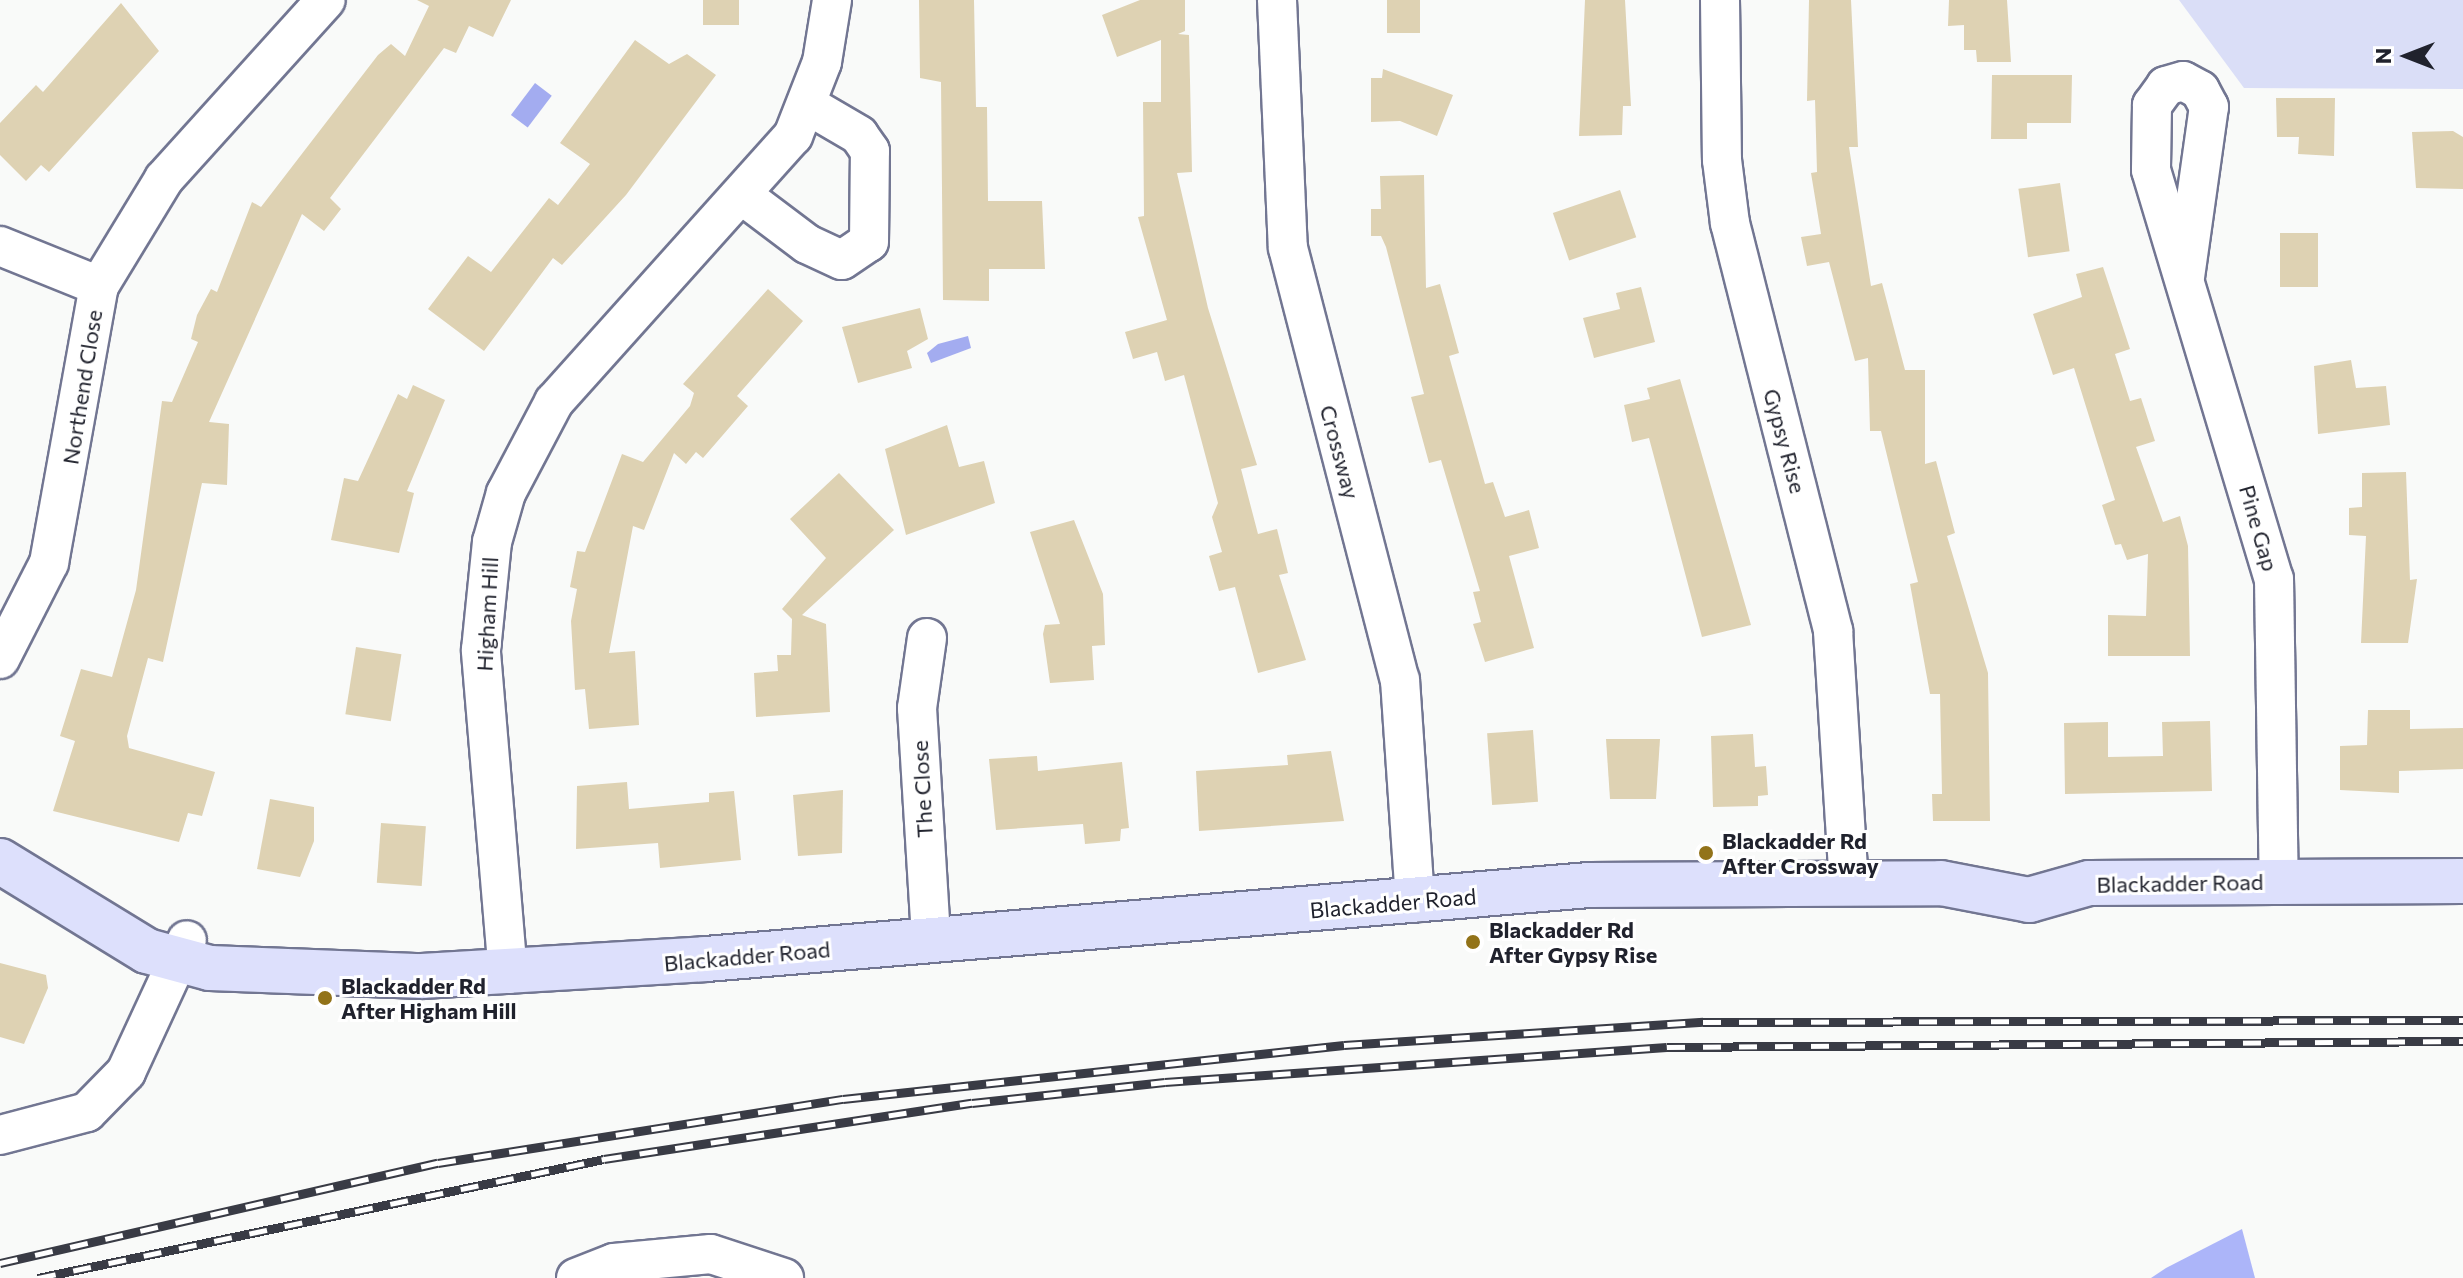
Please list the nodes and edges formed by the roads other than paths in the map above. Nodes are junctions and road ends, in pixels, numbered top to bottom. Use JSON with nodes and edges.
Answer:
{"nodes":[{"id":1,"x":326,"y":0,"type":"edge"},
{"id":2,"x":832,"y":0,"type":"edge"},
{"id":3,"x":1277,"y":0,"type":"edge"},
{"id":4,"x":1720,"y":0,"type":"edge"},
{"id":5,"x":302,"y":13,"type":"edge"},
{"id":6,"x":806,"y":104,"type":"junction"},
{"id":7,"x":742,"y":195,"type":"junction"},
{"id":8,"x":0,"y":246,"type":"edge"},
{"id":9,"x":2185,"y":277,"type":"dead end"},
{"id":10,"x":99,"y":286,"type":"junction"},
{"id":11,"x":927,"y":638,"type":"dead end"},
{"id":12,"x":0,"y":659,"type":"edge"},
{"id":13,"x":0,"y":861,"type":"edge"},
{"id":14,"x":2463,"y":881,"type":"edge"},
{"id":15,"x":1849,"y":882,"type":"junction"},
{"id":16,"x":2279,"y":882,"type":"junction"},
{"id":17,"x":1415,"y":902,"type":"junction"},
{"id":18,"x":931,"y":940,"type":"junction"},
{"id":19,"x":183,"y":950,"type":"junction"},
{"id":20,"x":508,"y":974,"type":"junction"},
{"id":21,"x":0,"y":1135,"type":"edge"},
{"id":22,"x":576,"y":1278,"type":"edge"},
{"id":23,"x":784,"y":1278,"type":"edge"}],
"edges":[{"from":1,"to":5,"type":"street","name":"Northend Close"},
{"from":2,"to":6,"type":"street","name":"Higham Hill"},
{"from":3,"to":17,"type":"street","name":"Crossway"},
{"from":4,"to":15,"type":"street","name":"Gypsy Rise"},
{"from":5,"to":10,"type":"street","name":"Northend Close"},
{"from":6,"to":7,"type":"street","name":"Higham Hill"},
{"from":6,"to":7,"type":"street"},
{"from":7,"to":20,"type":"street","name":"Higham Hill"},
{"from":8,"to":10,"type":"street"},
{"from":9,"to":16,"type":"street","name":"Pine Gap"},
{"from":10,"to":12,"type":"street","name":"Northend Close"},
{"from":11,"to":18,"type":"street","name":"The Close"},
{"from":13,"to":19,"type":"street","name":"Blackadder Road"},
{"from":14,"to":16,"type":"street","name":"Blackadder Road"},
{"from":15,"to":16,"type":"street","name":"Blackadder Road"},
{"from":15,"to":17,"type":"street","name":"Blackadder Road"},
{"from":17,"to":18,"type":"street","name":"Blackadder Road"},
{"from":18,"to":20,"type":"street","name":"Blackadder Road"},
{"from":19,"to":20,"type":"street","name":"Blackadder Road"},
{"from":19,"to":21,"type":"street"},
{"from":22,"to":23,"type":"street"}]}
